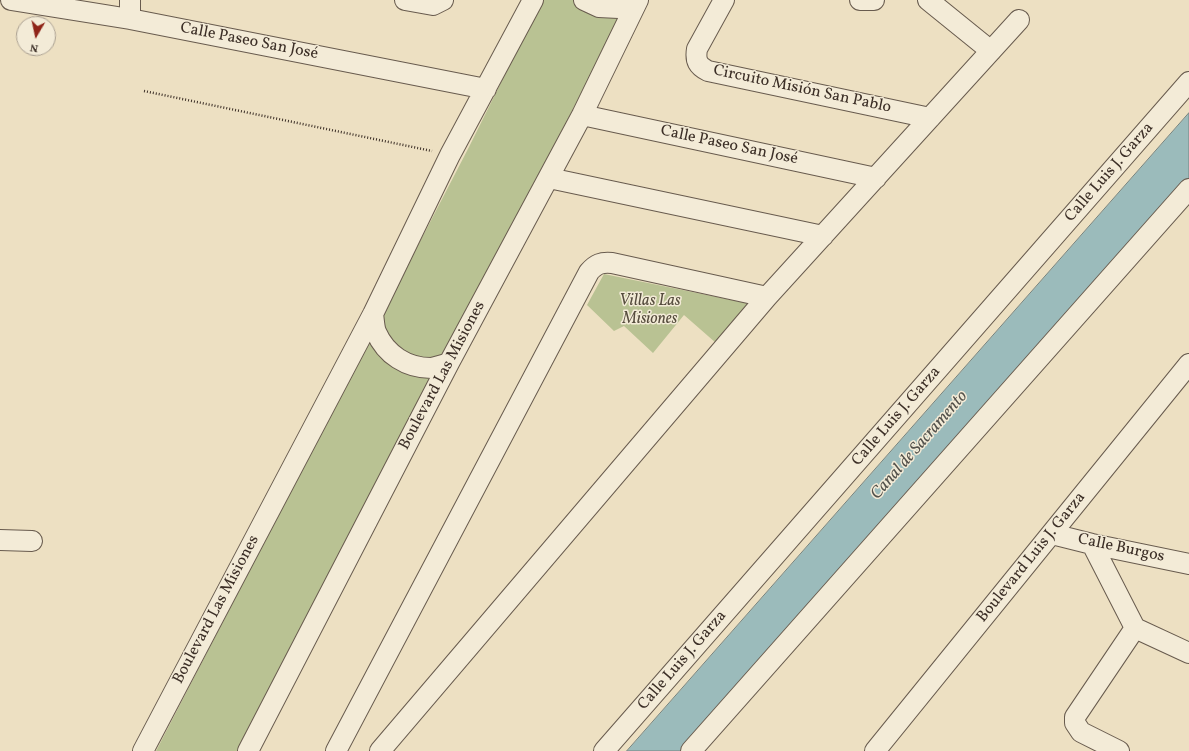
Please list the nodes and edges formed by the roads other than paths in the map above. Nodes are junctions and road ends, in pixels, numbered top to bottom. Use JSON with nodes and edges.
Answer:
{"nodes":[{"id":1,"x":11,"y":0,"type":"edge"},
{"id":2,"x":405,"y":0,"type":"edge"},
{"id":3,"x":444,"y":0,"type":"edge"},
{"id":4,"x":533,"y":0,"type":"edge"},
{"id":5,"x":584,"y":0,"type":"edge"},
{"id":6,"x":638,"y":0,"type":"edge"},
{"id":7,"x":724,"y":0,"type":"edge"},
{"id":8,"x":860,"y":0,"type":"edge"},
{"id":9,"x":874,"y":0,"type":"edge"},
{"id":10,"x":928,"y":0,"type":"edge"},
{"id":11,"x":130,"y":9,"type":"edge"},
{"id":12,"x":1019,"y":20,"type":"dead end"},
{"id":13,"x":991,"y":51,"type":"junction"},
{"id":14,"x":1189,"y":82,"type":"edge"},
{"id":15,"x":486,"y":89,"type":"junction"},
{"id":16,"x":582,"y":115,"type":"junction"},
{"id":17,"x":930,"y":118,"type":"junction"},
{"id":18,"x":549,"y":178,"type":"junction"},
{"id":19,"x":876,"y":178,"type":"junction"},
{"id":20,"x":1189,"y":189,"type":"edge"},
{"id":21,"x":823,"y":236,"type":"junction"},
{"id":22,"x":767,"y":297,"type":"junction"},
{"id":23,"x":373,"y":314,"type":"junction"},
{"id":24,"x":449,"y":363,"type":"junction"},
{"id":25,"x":1189,"y":364,"type":"edge"},
{"id":26,"x":1052,"y":534,"type":"junction"},
{"id":27,"x":0,"y":540,"type":"edge"},
{"id":28,"x":32,"y":541,"type":"dead end"},
{"id":29,"x":1092,"y":544,"type":"junction"},
{"id":30,"x":1189,"y":564,"type":"edge"},
{"id":31,"x":1135,"y":628,"type":"junction"},
{"id":32,"x":1189,"y":653,"type":"edge"},
{"id":33,"x":143,"y":751,"type":"edge"},
{"id":34,"x":248,"y":751,"type":"edge"},
{"id":35,"x":336,"y":751,"type":"edge"},
{"id":36,"x":380,"y":751,"type":"edge"},
{"id":37,"x":604,"y":751,"type":"edge"},
{"id":38,"x":691,"y":751,"type":"edge"},
{"id":39,"x":875,"y":751,"type":"edge"},
{"id":40,"x":1119,"y":751,"type":"edge"}],
"edges":[{"from":1,"to":11,"type":"street","name":"Calle Paseo San José"},
{"from":2,"to":3,"type":"street"},
{"from":4,"to":15,"type":"street","name":"Boulevard Las Misiones"},
{"from":5,"to":6,"type":"street"},
{"from":6,"to":16,"type":"street","name":"Boulevard Las Misiones"},
{"from":7,"to":17,"type":"street","name":"Circuito Misión San Pablo"},
{"from":8,"to":9,"type":"street"},
{"from":10,"to":13,"type":"street"},
{"from":11,"to":15,"type":"street","name":"Calle Paseo San José"},
{"from":12,"to":13,"type":"street"},
{"from":13,"to":17,"type":"street"},
{"from":14,"to":37,"type":"street","name":"Calle Luis J. Garza"},
{"from":15,"to":23,"type":"street","name":"Boulevard Las Misiones"},
{"from":16,"to":18,"type":"street","name":"Boulevard Las Misiones"},
{"from":16,"to":19,"type":"street","name":"Calle Paseo San José"},
{"from":17,"to":19,"type":"street"},
{"from":18,"to":21,"type":"street"},
{"from":18,"to":24,"type":"street","name":"Boulevard Las Misiones"},
{"from":19,"to":21,"type":"street"},
{"from":20,"to":38,"type":"street"},
{"from":21,"to":22,"type":"street"},
{"from":22,"to":35,"type":"street"},
{"from":22,"to":36,"type":"street"},
{"from":23,"to":24,"type":"street"},
{"from":23,"to":33,"type":"street","name":"Boulevard Las Misiones"},
{"from":24,"to":34,"type":"street","name":"Boulevard Las Misiones"},
{"from":25,"to":26,"type":"street","name":"Boulevard Luis J. Garza"},
{"from":26,"to":29,"type":"street","name":"Calle Burgos"},
{"from":26,"to":39,"type":"street","name":"Boulevard Luis J. Garza"},
{"from":27,"to":28,"type":"street"},
{"from":29,"to":30,"type":"street","name":"Calle Burgos"},
{"from":29,"to":31,"type":"street"},
{"from":31,"to":32,"type":"street"},
{"from":31,"to":40,"type":"street"}]}
